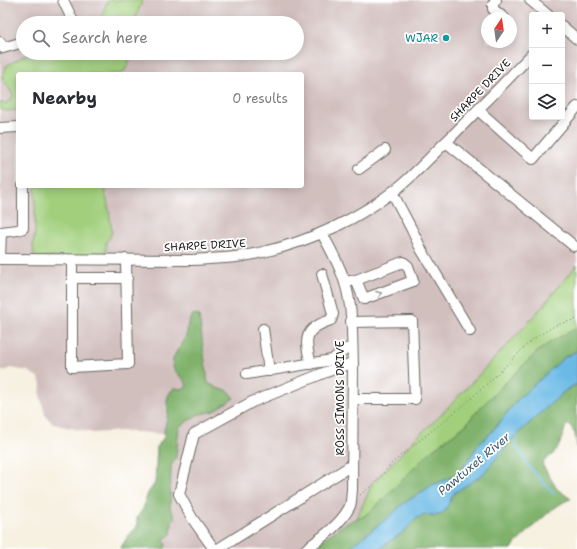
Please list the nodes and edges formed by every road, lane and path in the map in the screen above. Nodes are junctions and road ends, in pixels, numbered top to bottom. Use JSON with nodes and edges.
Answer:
{"nodes":[{"id":1,"x":63,"y":0,"type":"edge"},
{"id":2,"x":496,"y":0,"type":"edge"},
{"id":3,"x":530,"y":0,"type":"edge"},
{"id":4,"x":497,"y":12,"type":"edge"},
{"id":5,"x":544,"y":12,"type":"edge"},
{"id":6,"x":71,"y":16,"type":"edge"},
{"id":7,"x":565,"y":29,"type":"edge"},
{"id":8,"x":577,"y":39,"type":"edge"},
{"id":9,"x":0,"y":42,"type":"edge"},
{"id":10,"x":16,"y":44,"type":"edge"},
{"id":11,"x":529,"y":57,"type":"edge"},
{"id":12,"x":577,"y":107,"type":"edge"},
{"id":13,"x":478,"y":110,"type":"junction"},
{"id":14,"x":16,"y":127,"type":"edge"},
{"id":15,"x":0,"y":128,"type":"edge"},
{"id":16,"x":446,"y":142,"type":"junction"},
{"id":17,"x":385,"y":150,"type":"dead end"},
{"id":18,"x":359,"y":169,"type":"dead end"},
{"id":19,"x":23,"y":188,"type":"edge"},
{"id":20,"x":392,"y":192,"type":"junction"},
{"id":21,"x":322,"y":233,"type":"junction"},
{"id":22,"x":574,"y":246,"type":"dead end"},
{"id":23,"x":126,"y":259,"type":"junction"},
{"id":24,"x":0,"y":260,"type":"edge"},
{"id":25,"x":72,"y":260,"type":"junction"},
{"id":26,"x":322,"y":274,"type":"dead end"},
{"id":27,"x":72,"y":278,"type":"junction"},
{"id":28,"x":127,"y":278,"type":"junction"},
{"id":29,"x":356,"y":280,"type":"junction"},
{"id":30,"x":345,"y":282,"type":"junction"},
{"id":31,"x":577,"y":319,"type":"edge"},
{"id":32,"x":351,"y":322,"type":"junction"},
{"id":33,"x":263,"y":329,"type":"dead end"},
{"id":34,"x":470,"y":331,"type":"dead end"},
{"id":35,"x":352,"y":348,"type":"junction"},
{"id":36,"x":352,"y":363,"type":"junction"},
{"id":37,"x":311,"y":364,"type":"junction"},
{"id":38,"x":269,"y":371,"type":"junction"},
{"id":39,"x":247,"y":374,"type":"dead end"},
{"id":40,"x":353,"y":399,"type":"junction"},
{"id":41,"x":352,"y":465,"type":"junction"},
{"id":42,"x":350,"y":503,"type":"junction"},
{"id":43,"x":214,"y":549,"type":"edge"},
{"id":44,"x":218,"y":549,"type":"edge"},
{"id":45,"x":306,"y":549,"type":"edge"}],
"edges":[{"from":1,"to":6,"type":"street"},
{"from":2,"to":4,"type":"street"},
{"from":3,"to":5,"type":"street"},
{"from":7,"to":8,"type":"street"},
{"from":9,"to":10,"type":"street"},
{"from":11,"to":13,"type":"street","name":"SHARPE DRIVE"},
{"from":12,"to":13,"type":"street"},
{"from":13,"to":16,"type":"street","name":"SHARPE DRIVE"},
{"from":14,"to":15,"type":"street"},
{"from":16,"to":20,"type":"street","name":"SHARPE DRIVE"},
{"from":16,"to":22,"type":"street"},
{"from":17,"to":18,"type":"street"},
{"from":19,"to":24,"type":"street"},
{"from":20,"to":21,"type":"street","name":"SHARPE DRIVE"},
{"from":20,"to":34,"type":"street"},
{"from":21,"to":23,"type":"street","name":"SHARPE DRIVE"},
{"from":21,"to":30,"type":"street","name":"ROSS SIMONS DRIVE"},
{"from":23,"to":25,"type":"street","name":"SHARPE DRIVE"},
{"from":23,"to":28,"type":"street"},
{"from":24,"to":25,"type":"street","name":"SHARPE DRIVE"},
{"from":25,"to":27,"type":"street"},
{"from":26,"to":37,"type":"street"},
{"from":27,"to":28,"type":"street"},
{"from":27,"to":28,"type":"street"},
{"from":29,"to":29,"type":"street","one_way":true},
{"from":29,"to":30,"type":"street"},
{"from":30,"to":32,"type":"street","name":"ROSS SIMONS DRIVE"},
{"from":31,"to":42,"type":"path"},
{"from":32,"to":35,"type":"street","name":"ROSS SIMONS DRIVE"},
{"from":32,"to":40,"type":"street"},
{"from":33,"to":38,"type":"street"},
{"from":35,"to":36,"type":"street","name":"ROSS SIMONS DRIVE"},
{"from":35,"to":37,"type":"street"},
{"from":36,"to":40,"type":"street","name":"ROSS SIMONS DRIVE"},
{"from":36,"to":43,"type":"street"},
{"from":37,"to":38,"type":"street"},
{"from":38,"to":39,"type":"street"},
{"from":40,"to":41,"type":"street","name":"ROSS SIMONS DRIVE"},
{"from":41,"to":42,"type":"street","name":"ROSS SIMONS DRIVE"},
{"from":41,"to":44,"type":"street"},
{"from":42,"to":45,"type":"street","name":"ROSS SIMONS DRIVE"}]}
